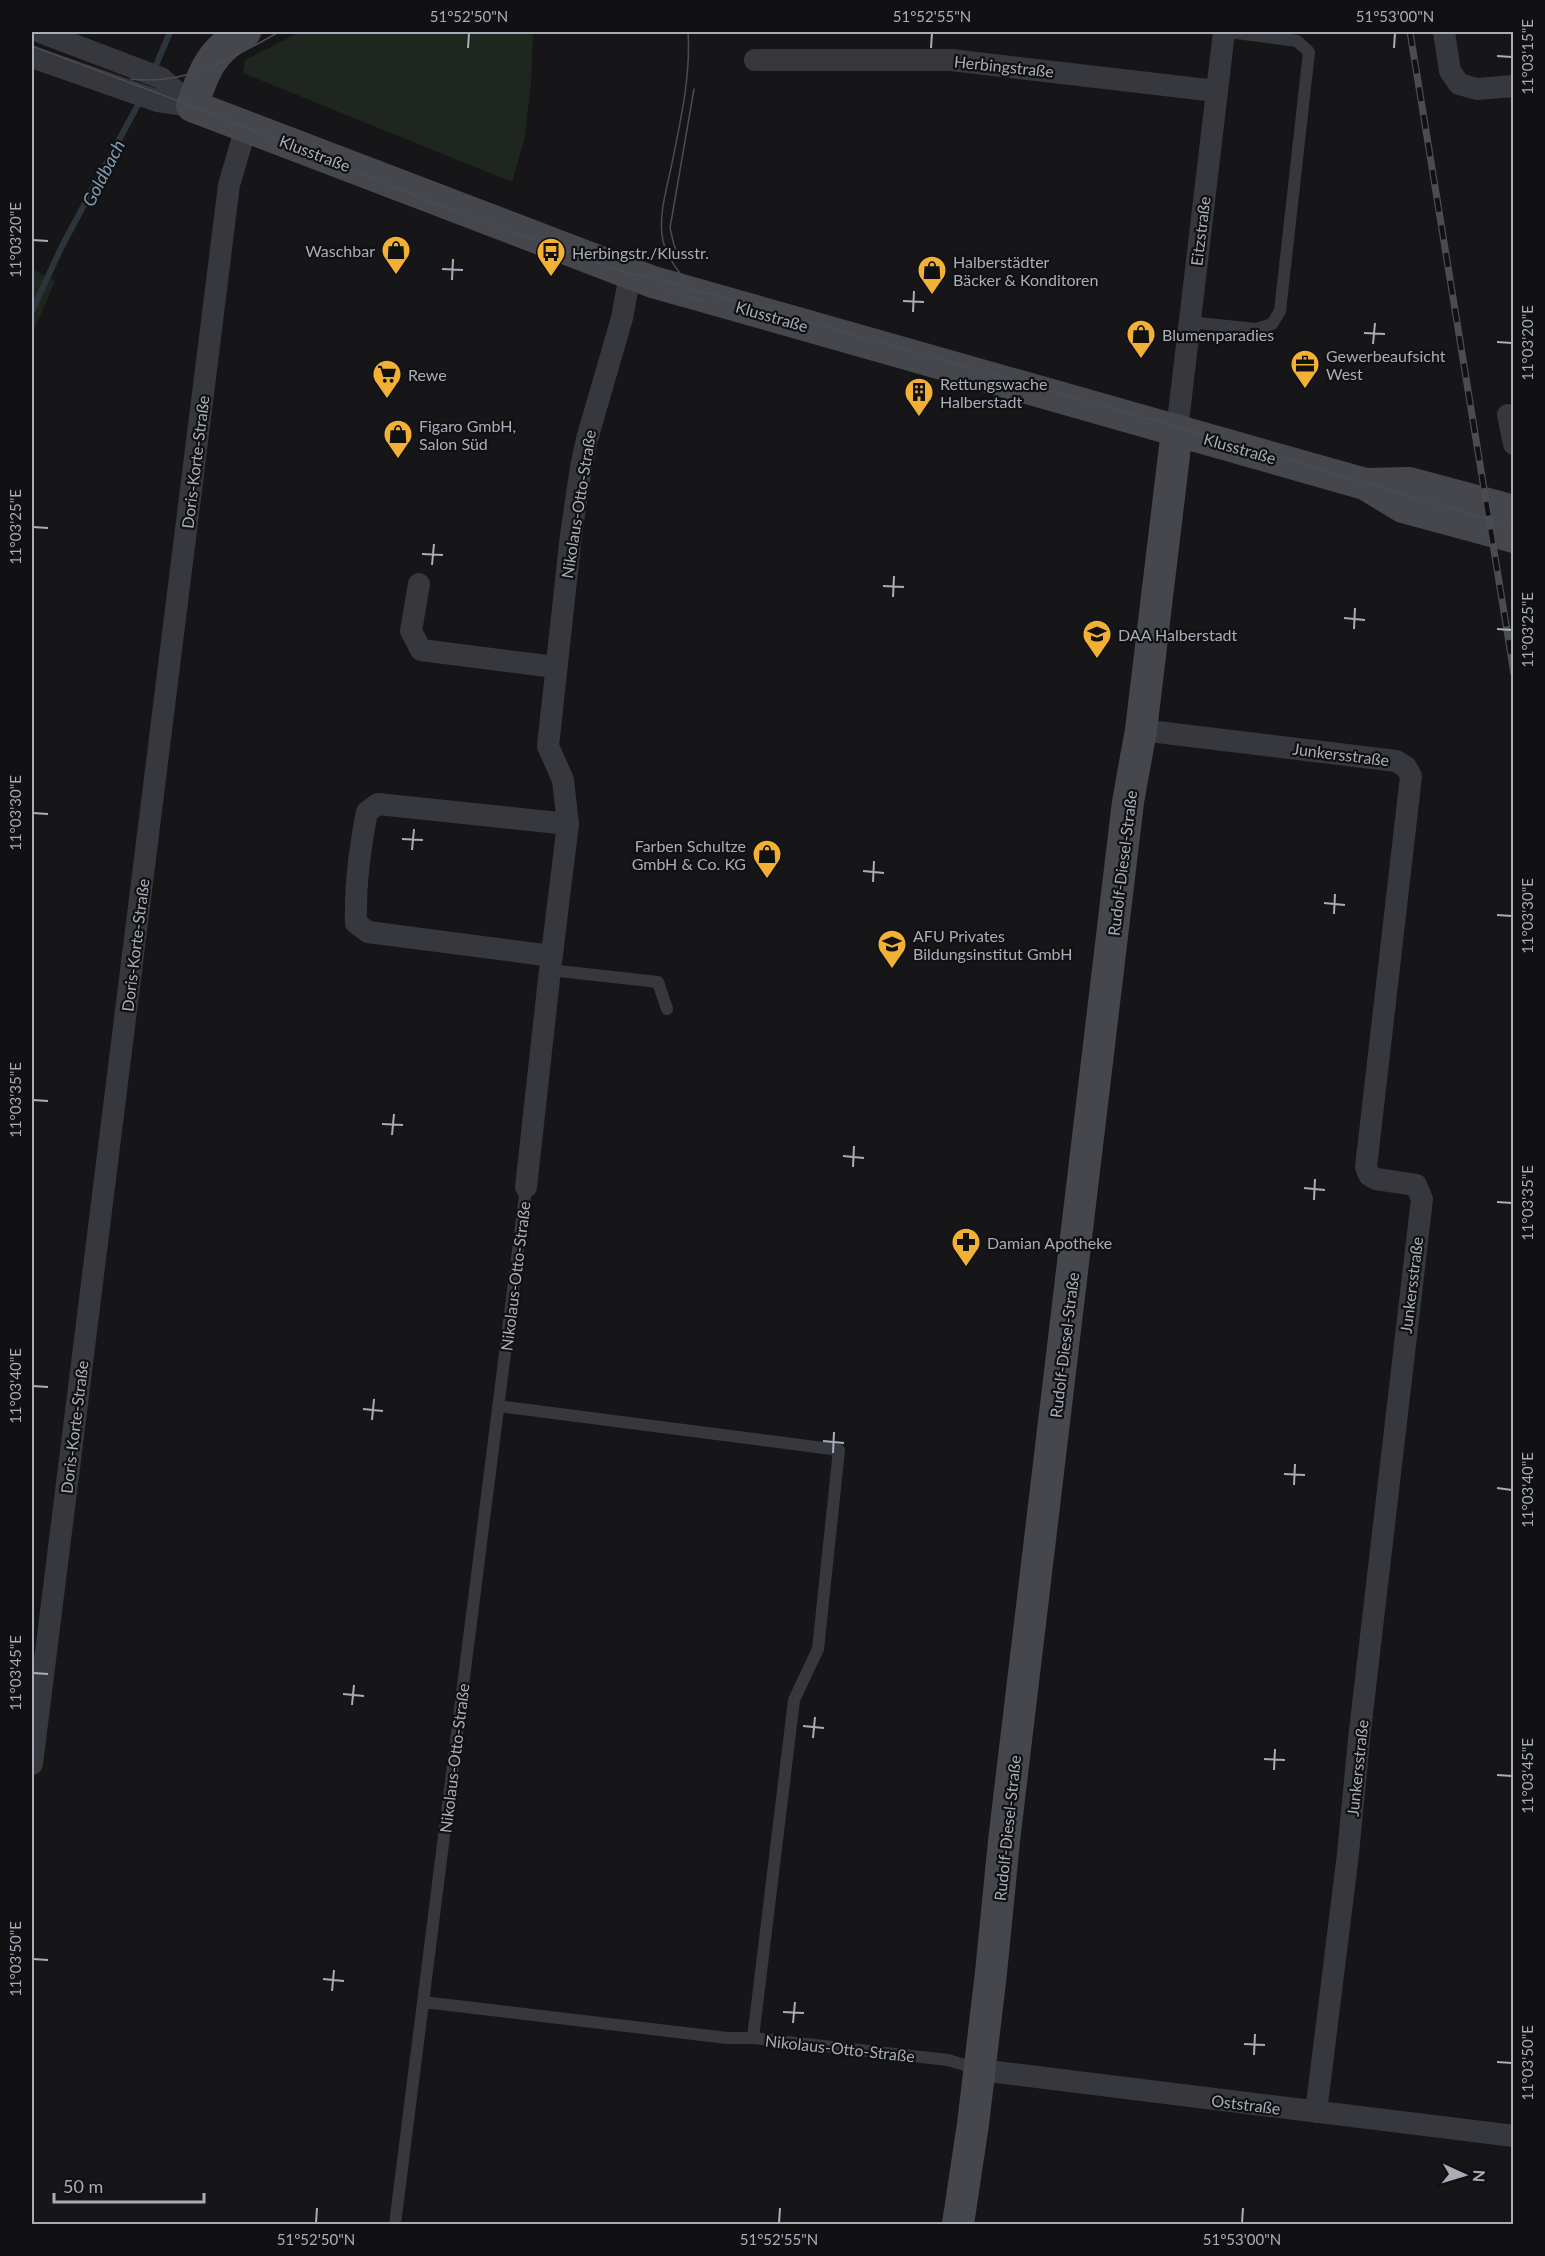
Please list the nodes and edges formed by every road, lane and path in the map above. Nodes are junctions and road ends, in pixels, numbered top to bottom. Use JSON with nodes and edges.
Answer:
{"nodes":[{"id":1,"x":40,"y":32,"type":"edge"},
{"id":2,"x":245,"y":32,"type":"edge"},
{"id":3,"x":1224,"y":32,"type":"edge"},
{"id":4,"x":1229,"y":32,"type":"edge"},
{"id":5,"x":1444,"y":32,"type":"edge"},
{"id":6,"x":32,"y":57,"type":"edge"},
{"id":7,"x":754,"y":60,"type":"dead end"},
{"id":8,"x":1514,"y":86,"type":"edge"},
{"id":9,"x":1216,"y":91,"type":"junction"},
{"id":10,"x":192,"y":106,"type":"junction"},
{"id":11,"x":246,"y":127,"type":"junction"},
{"id":12,"x":630,"y":274,"type":"junction"},
{"id":13,"x":1189,"y":322,"type":"junction"},
{"id":14,"x":1508,"y":415,"type":"dead end"},
{"id":15,"x":1177,"y":430,"type":"junction"},
{"id":16,"x":1514,"y":444,"type":"edge"},
{"id":17,"x":1365,"y":484,"type":"junction"},
{"id":18,"x":1514,"y":511,"type":"edge"},
{"id":19,"x":1514,"y":537,"type":"edge"},
{"id":20,"x":419,"y":584,"type":"dead end"},
{"id":21,"x":555,"y":667,"type":"junction"},
{"id":22,"x":1141,"y":730,"type":"junction"},
{"id":23,"x":568,"y":824,"type":"junction"},
{"id":24,"x":551,"y":963,"type":"junction"},
{"id":25,"x":667,"y":1009,"type":"dead end"},
{"id":26,"x":526,"y":1187,"type":"joint"},
{"id":27,"x":498,"y":1406,"type":"junction"},
{"id":28,"x":32,"y":1764,"type":"edge"},
{"id":29,"x":423,"y":2002,"type":"junction"},
{"id":30,"x":753,"y":2038,"type":"junction"},
{"id":31,"x":980,"y":2070,"type":"junction"},
{"id":32,"x":1316,"y":2112,"type":"junction"},
{"id":33,"x":1514,"y":2136,"type":"edge"},
{"id":34,"x":395,"y":2224,"type":"edge"},
{"id":35,"x":958,"y":2224,"type":"edge"}],
"edges":[{"from":1,"to":10,"type":"street"},
{"from":2,"to":10,"type":"street"},
{"from":3,"to":9,"type":"street","name":"Eitzstraße"},
{"from":4,"to":13,"type":"lane"},
{"from":5,"to":8,"type":"street"},
{"from":6,"to":10,"type":"street"},
{"from":7,"to":9,"type":"street","name":"Herbingstraße"},
{"from":9,"to":13,"type":"street","name":"Eitzstraße"},
{"from":10,"to":11,"type":"street","name":"Klusstraße"},
{"from":11,"to":12,"type":"street","name":"Klusstraße"},
{"from":11,"to":28,"type":"street","name":"Doris-Korte-Straße"},
{"from":12,"to":15,"type":"street","name":"Klusstraße"},
{"from":12,"to":21,"type":"street","name":"Nikolaus-Otto-Straße"},
{"from":13,"to":15,"type":"street","name":"Eitzstraße"},
{"from":14,"to":16,"type":"street"},
{"from":15,"to":17,"type":"street","name":"Klusstraße"},
{"from":15,"to":22,"type":"street","name":"Rudolf-Diesel-Straße"},
{"from":17,"to":18,"type":"street","name":"Klusstraße"},
{"from":17,"to":19,"type":"street","name":"Klusstraße"},
{"from":20,"to":21,"type":"street"},
{"from":21,"to":23,"type":"street","name":"Nikolaus-Otto-Straße"},
{"from":22,"to":31,"type":"street","name":"Rudolf-Diesel-Straße"},
{"from":22,"to":32,"type":"street","name":"Junkersstraße"},
{"from":23,"to":24,"type":"street","name":"Nikolaus-Otto-Straße"},
{"from":23,"to":24,"type":"street"},
{"from":24,"to":25,"type":"lane"},
{"from":24,"to":26,"type":"street","name":"Nikolaus-Otto-Straße"},
{"from":26,"to":27,"type":"lane","name":"Nikolaus-Otto-Straße"},
{"from":27,"to":29,"type":"lane","name":"Nikolaus-Otto-Straße"},
{"from":27,"to":30,"type":"lane"},
{"from":29,"to":30,"type":"lane","name":"Nikolaus-Otto-Straße"},
{"from":29,"to":34,"type":"lane"},
{"from":30,"to":31,"type":"lane","name":"Nikolaus-Otto-Straße"},
{"from":31,"to":32,"type":"street","name":"Oststraße"},
{"from":31,"to":35,"type":"street","name":"Rudolf-Diesel-Straße"},
{"from":32,"to":33,"type":"street","name":"Oststraße"}]}
